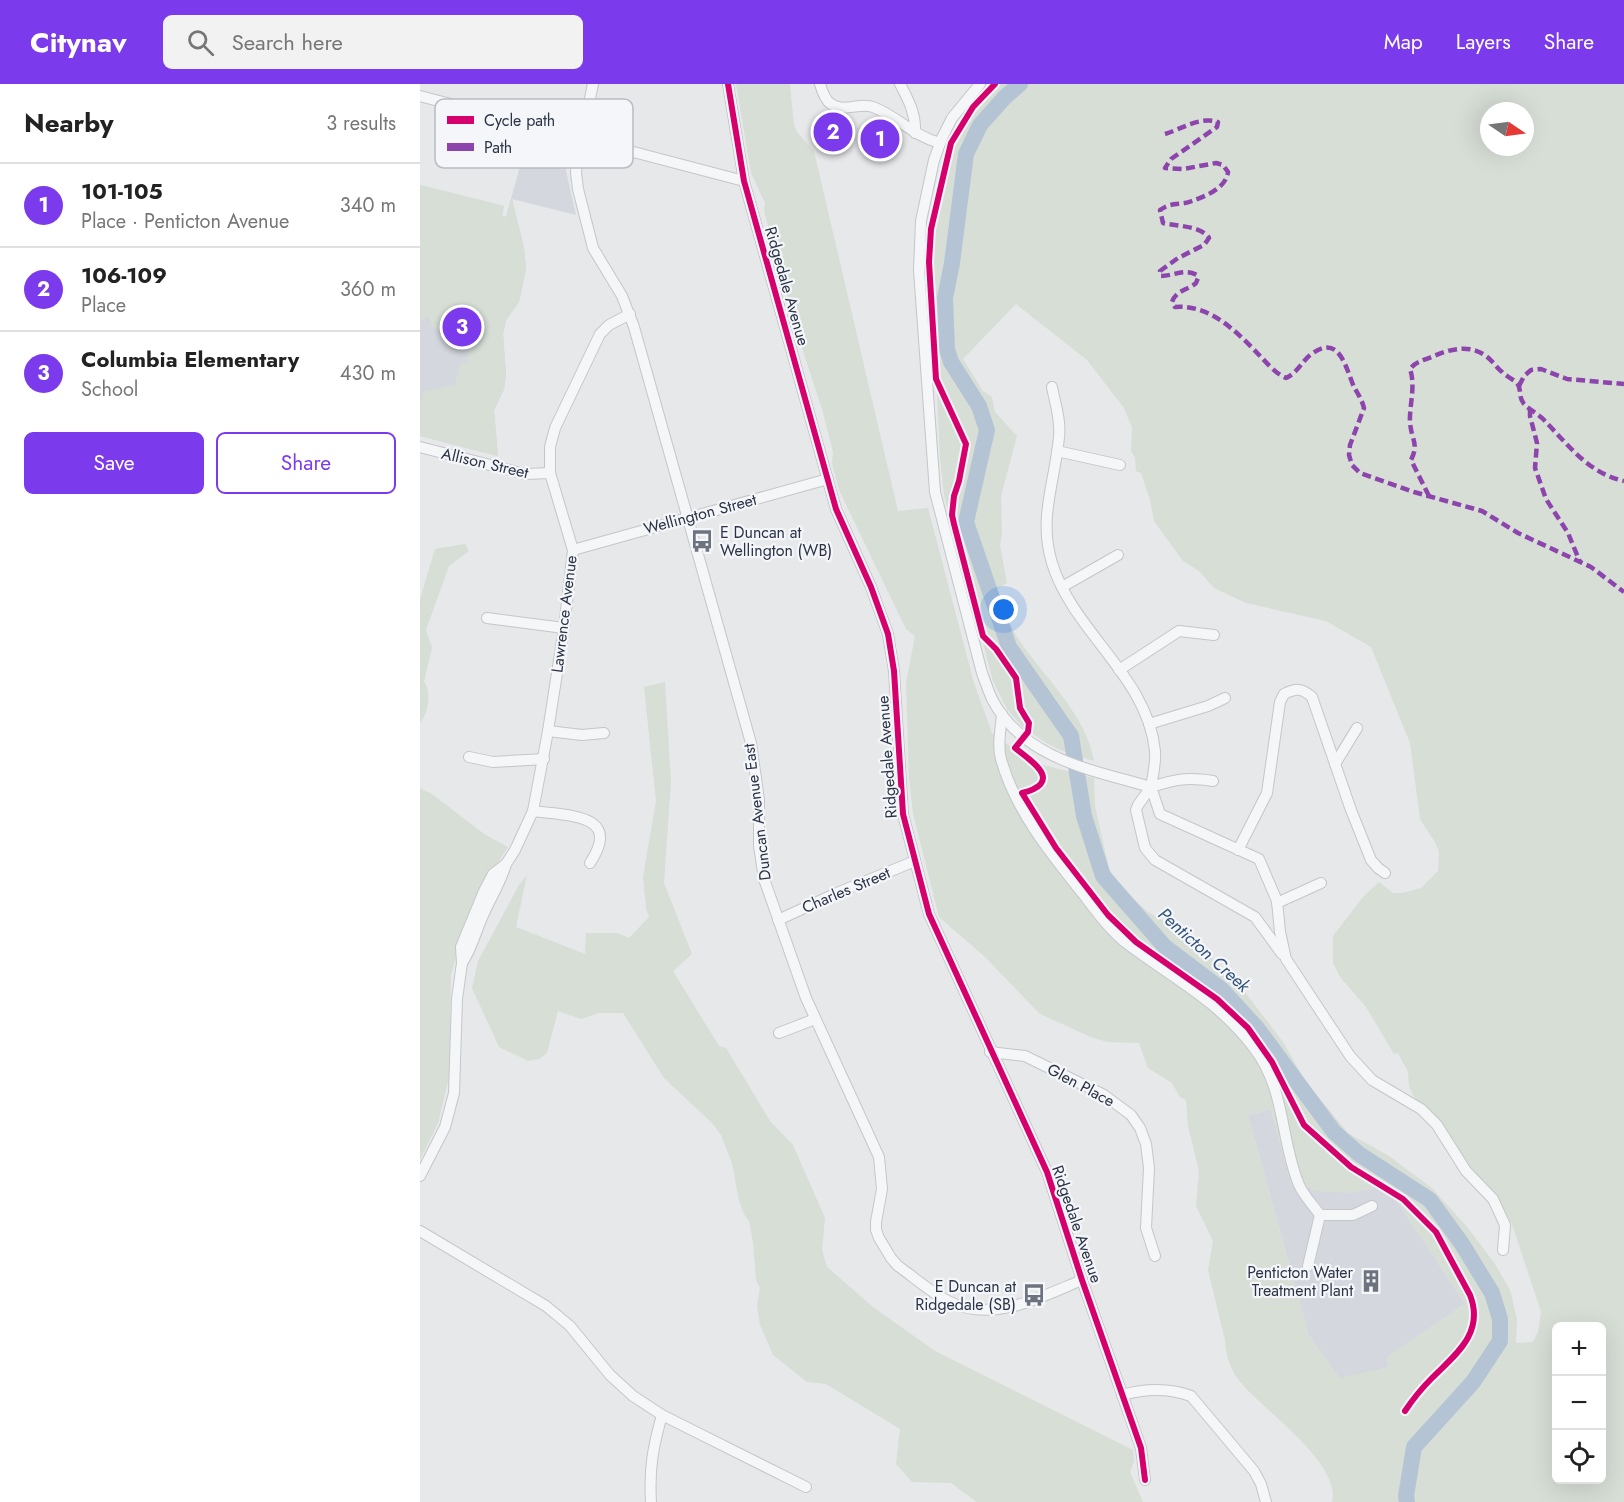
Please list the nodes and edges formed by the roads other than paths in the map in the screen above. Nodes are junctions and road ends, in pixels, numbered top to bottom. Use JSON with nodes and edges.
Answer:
{"nodes":[{"id":1,"x":593,"y":84,"type":"edge"},
{"id":2,"x":728,"y":84,"type":"edge"},
{"id":3,"x":820,"y":84,"type":"edge"},
{"id":4,"x":900,"y":84,"type":"edge"},
{"id":5,"x":980,"y":84,"type":"edge"},
{"id":6,"x":420,"y":96,"type":"edge"},
{"id":7,"x":590,"y":99,"type":"edge"},
{"id":8,"x":435,"y":100,"type":"edge"},
{"id":9,"x":915,"y":134,"type":"junction"},
{"id":10,"x":940,"y":143,"type":"junction"},
{"id":11,"x":633,"y":151,"type":"edge"},
{"id":12,"x":577,"y":168,"type":"edge"},
{"id":13,"x":744,"y":181,"type":"junction"},
{"id":14,"x":630,"y":314,"type":"junction"},
{"id":15,"x":1052,"y":387,"type":"dead end"},
{"id":16,"x":420,"y":447,"type":"edge"},
{"id":17,"x":1057,"y":451,"type":"junction"},
{"id":18,"x":1120,"y":465,"type":"dead end"},
{"id":19,"x":550,"y":473,"type":"junction"},
{"id":20,"x":828,"y":479,"type":"junction"},
{"id":21,"x":687,"y":517,"type":"junction"},
{"id":22,"x":573,"y":550,"type":"junction"},
{"id":23,"x":1118,"y":555,"type":"dead end"},
{"id":24,"x":1062,"y":587,"type":"junction"},
{"id":25,"x":487,"y":618,"type":"dead end"},
{"id":26,"x":564,"y":628,"type":"junction"},
{"id":27,"x":1214,"y":634,"type":"dead end"},
{"id":28,"x":1119,"y":670,"type":"junction"},
{"id":29,"x":1225,"y":698,"type":"dead end"},
{"id":30,"x":1002,"y":714,"type":"junction"},
{"id":31,"x":1149,"y":724,"type":"junction"},
{"id":32,"x":1357,"y":728,"type":"dead end"},
{"id":33,"x":548,"y":731,"type":"junction"},
{"id":34,"x":604,"y":733,"type":"dead end"},
{"id":35,"x":469,"y":757,"type":"dead end"},
{"id":36,"x":544,"y":759,"type":"junction"},
{"id":37,"x":1335,"y":764,"type":"junction"},
{"id":38,"x":1213,"y":781,"type":"dead end"},
{"id":39,"x":1151,"y":787,"type":"junction"},
{"id":40,"x":533,"y":811,"type":"junction"},
{"id":41,"x":1238,"y":850,"type":"junction"},
{"id":42,"x":915,"y":861,"type":"junction"},
{"id":43,"x":590,"y":863,"type":"dead end"},
{"id":44,"x":1385,"y":873,"type":"dead end"},
{"id":45,"x":1320,"y":883,"type":"dead end"},
{"id":46,"x":1277,"y":903,"type":"junction"},
{"id":47,"x":778,"y":920,"type":"junction"},
{"id":48,"x":1286,"y":959,"type":"junction"},
{"id":49,"x":815,"y":1019,"type":"junction"},
{"id":50,"x":779,"y":1033,"type":"dead end"},
{"id":51,"x":990,"y":1052,"type":"junction"},
{"id":52,"x":420,"y":1176,"type":"edge"},
{"id":53,"x":1372,"y":1206,"type":"dead end"},
{"id":54,"x":1320,"y":1215,"type":"junction"},
{"id":55,"x":420,"y":1231,"type":"edge"},
{"id":56,"x":1503,"y":1250,"type":"dead end"},
{"id":57,"x":1155,"y":1256,"type":"dead end"},
{"id":58,"x":1308,"y":1266,"type":"dead end"},
{"id":59,"x":1082,"y":1280,"type":"junction"},
{"id":60,"x":1122,"y":1395,"type":"junction"},
{"id":61,"x":662,"y":1415,"type":"junction"},
{"id":62,"x":1145,"y":1480,"type":"dead end"},
{"id":63,"x":806,"y":1487,"type":"dead end"},
{"id":64,"x":651,"y":1502,"type":"edge"},
{"id":65,"x":1266,"y":1502,"type":"edge"}],
"edges":[{"from":1,"to":7,"type":"street","name":"Duncan Avenue East"},
{"from":2,"to":13,"type":"street","name":"Ridgedale Avenue"},
{"from":3,"to":9,"type":"street"},
{"from":4,"to":9,"type":"street"},
{"from":5,"to":10,"type":"street"},
{"from":6,"to":8,"type":"street"},
{"from":9,"to":10,"type":"street"},
{"from":10,"to":30,"type":"street"},
{"from":11,"to":13,"type":"street"},
{"from":12,"to":14,"type":"street","name":"Duncan Avenue East"},
{"from":13,"to":20,"type":"street","name":"Ridgedale Avenue"},
{"from":14,"to":19,"type":"street","name":"Lawrence Avenue"},
{"from":14,"to":21,"type":"street","name":"Duncan Avenue East"},
{"from":15,"to":17,"type":"street"},
{"from":16,"to":19,"type":"street","name":"Allison Street"},
{"from":17,"to":18,"type":"street"},
{"from":17,"to":24,"type":"street"},
{"from":19,"to":22,"type":"street","name":"Lawrence Avenue"},
{"from":20,"to":21,"type":"street","name":"Wellington Street"},
{"from":20,"to":42,"type":"street","name":"Ridgedale Avenue"},
{"from":21,"to":22,"type":"street","name":"Wellington Street"},
{"from":21,"to":47,"type":"street","name":"Duncan Avenue East"},
{"from":22,"to":26,"type":"street","name":"Lawrence Avenue"},
{"from":23,"to":24,"type":"street"},
{"from":24,"to":28,"type":"street"},
{"from":25,"to":26,"type":"street"},
{"from":26,"to":33,"type":"street","name":"Lawrence Avenue"},
{"from":27,"to":28,"type":"street"},
{"from":28,"to":31,"type":"street"},
{"from":29,"to":31,"type":"street"},
{"from":30,"to":39,"type":"street"},
{"from":30,"to":54,"type":"street"},
{"from":31,"to":39,"type":"street"},
{"from":32,"to":37,"type":"street"},
{"from":33,"to":34,"type":"street"},
{"from":33,"to":36,"type":"street","name":"Lawrence Avenue"},
{"from":35,"to":36,"type":"street"},
{"from":36,"to":40,"type":"street","name":"Lawrence Avenue"},
{"from":37,"to":41,"type":"street"},
{"from":37,"to":44,"type":"street"},
{"from":38,"to":39,"type":"street"},
{"from":39,"to":41,"type":"street"},
{"from":39,"to":48,"type":"street"},
{"from":40,"to":43,"type":"street"},
{"from":40,"to":52,"type":"street","name":"Lawrence Avenue"},
{"from":41,"to":46,"type":"street"},
{"from":42,"to":47,"type":"street","name":"Charles Street"},
{"from":42,"to":51,"type":"street","name":"Ridgedale Avenue"},
{"from":45,"to":46,"type":"street"},
{"from":46,"to":48,"type":"street"},
{"from":47,"to":49,"type":"street","name":"Duncan Avenue East"},
{"from":48,"to":56,"type":"street"},
{"from":49,"to":50,"type":"street"},
{"from":49,"to":59,"type":"street","name":"Duncan Avenue East"},
{"from":51,"to":57,"type":"street","name":"Glen Place"},
{"from":51,"to":59,"type":"street","name":"Ridgedale Avenue"},
{"from":53,"to":54,"type":"street"},
{"from":54,"to":58,"type":"street"},
{"from":55,"to":61,"type":"street"},
{"from":59,"to":60,"type":"street","name":"Ridgedale Avenue"},
{"from":60,"to":62,"type":"street","name":"Ridgedale Avenue"},
{"from":60,"to":65,"type":"street"},
{"from":61,"to":63,"type":"street"},
{"from":61,"to":64,"type":"street"}]}
